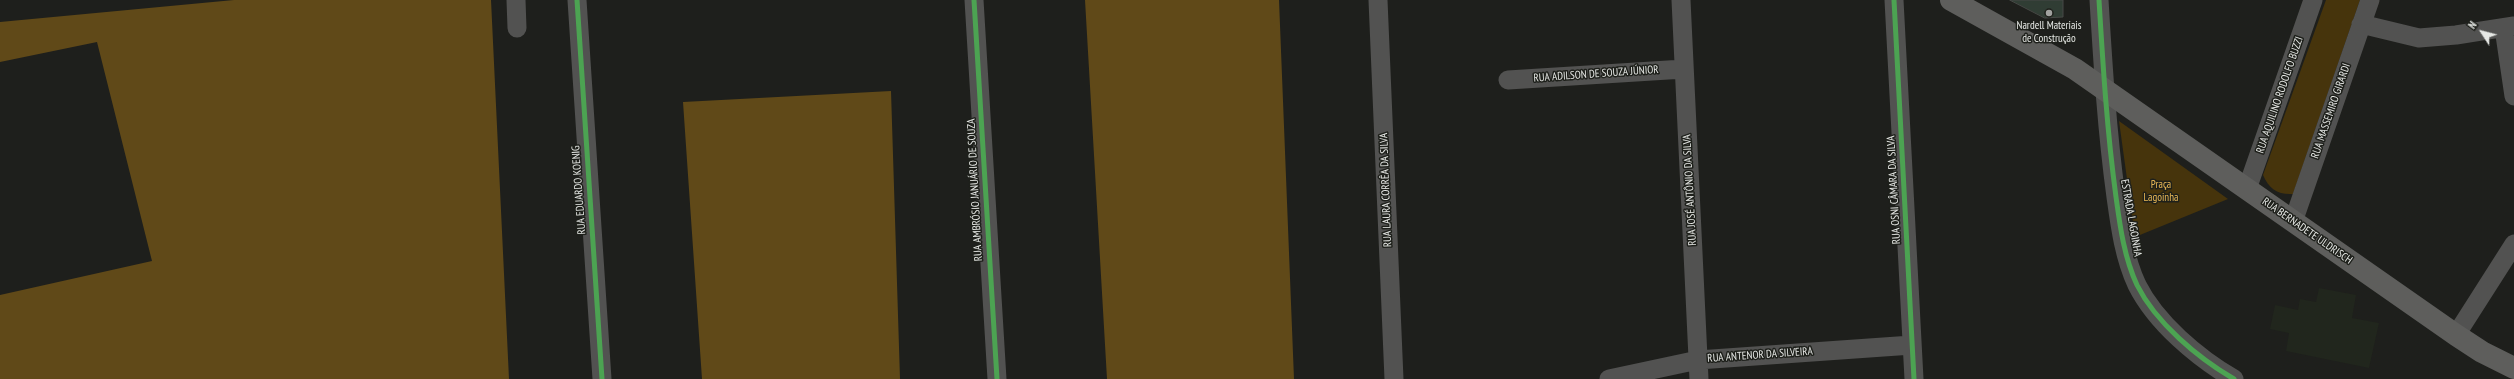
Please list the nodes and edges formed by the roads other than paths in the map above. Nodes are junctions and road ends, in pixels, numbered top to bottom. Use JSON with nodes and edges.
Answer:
{"nodes":[{"id":1,"x":516,"y":0,"type":"edge"},
{"id":2,"x":577,"y":0,"type":"edge"},
{"id":3,"x":974,"y":0,"type":"edge"},
{"id":4,"x":1378,"y":0,"type":"edge"},
{"id":5,"x":1681,"y":0,"type":"edge"},
{"id":6,"x":1894,"y":0,"type":"edge"},
{"id":7,"x":1951,"y":0,"type":"edge"},
{"id":8,"x":2099,"y":0,"type":"edge"},
{"id":9,"x":2313,"y":0,"type":"edge"},
{"id":10,"x":2370,"y":0,"type":"edge"},
{"id":11,"x":2361,"y":24,"type":"junction"},
{"id":12,"x":2509,"y":27,"type":"edge"},
{"id":13,"x":517,"y":28,"type":"dead end"},
{"id":14,"x":1684,"y":69,"type":"junction"},
{"id":15,"x":1508,"y":80,"type":"dead end"},
{"id":16,"x":2105,"y":88,"type":"junction"},
{"id":17,"x":2514,"y":96,"type":"edge"},
{"id":18,"x":2247,"y":189,"type":"junction"},
{"id":19,"x":2294,"y":222,"type":"junction"},
{"id":20,"x":2514,"y":244,"type":"edge"},
{"id":21,"x":2456,"y":335,"type":"junction"},
{"id":22,"x":1912,"y":345,"type":"junction"},
{"id":23,"x":1698,"y":360,"type":"junction"},
{"id":24,"x":2514,"y":368,"type":"edge"},
{"id":25,"x":602,"y":379,"type":"edge"},
{"id":26,"x":997,"y":379,"type":"edge"},
{"id":27,"x":1394,"y":379,"type":"edge"},
{"id":28,"x":1609,"y":379,"type":"edge"},
{"id":29,"x":1699,"y":379,"type":"edge"},
{"id":30,"x":1914,"y":379,"type":"edge"},
{"id":31,"x":2234,"y":379,"type":"edge"}],
"edges":[{"from":1,"to":13,"type":"street"},
{"from":2,"to":25,"type":"street","name":"RUA EDUARDO KOENIG"},
{"from":3,"to":26,"type":"street","name":"RUA AMBRÓSIO JANUÁRIO DE SOUZA"},
{"from":4,"to":27,"type":"street","name":"RUA LAURA CORRÊA DA SILVA"},
{"from":5,"to":14,"type":"street","name":"RUA JOSÉ ANTÔNIO DA SILVA"},
{"from":6,"to":22,"type":"street","name":"RUA OSNI CÂMARA DA SILVA"},
{"from":7,"to":16,"type":"main road"},
{"from":8,"to":16,"type":"street","name":"ESTRADA LAGOINHA"},
{"from":9,"to":18,"type":"street","name":"RUA AQUILINO RODOLFO BUZZI"},
{"from":10,"to":11,"type":"street","name":"RUA MASSEMIRO GIRARDI"},
{"from":11,"to":12,"type":"street"},
{"from":11,"to":19,"type":"street","name":"RUA MASSEMIRO GIRARDI"},
{"from":12,"to":17,"type":"street"},
{"from":14,"to":15,"type":"street","name":"RUA ADILSON DE SOUZA JÚNIOR"},
{"from":14,"to":23,"type":"street","name":"RUA JOSÉ ANTÔNIO DA SILVA"},
{"from":16,"to":18,"type":"main road","name":"RUA BERNADETE ULDRISCH"},
{"from":16,"to":31,"type":"street","name":"ESTRADA LAGOINHA"},
{"from":18,"to":19,"type":"main road","name":"RUA BERNADETE ULDRISCH"},
{"from":19,"to":21,"type":"main road","name":"RUA BERNADETE ULDRISCH"},
{"from":20,"to":21,"type":"street"},
{"from":21,"to":24,"type":"main road","name":"RUA BERNADETE ULDRISCH"},
{"from":22,"to":23,"type":"street","name":"RUA ANTENOR DA SILVEIRA"},
{"from":22,"to":30,"type":"street","name":"RUA OSNI CÂMARA DA SILVA"},
{"from":23,"to":28,"type":"street","name":"RUA ANTENOR DA SILVEIRA"},
{"from":23,"to":29,"type":"street","name":"RUA JOSÉ ANTÔNIO DA SILVA"}]}
